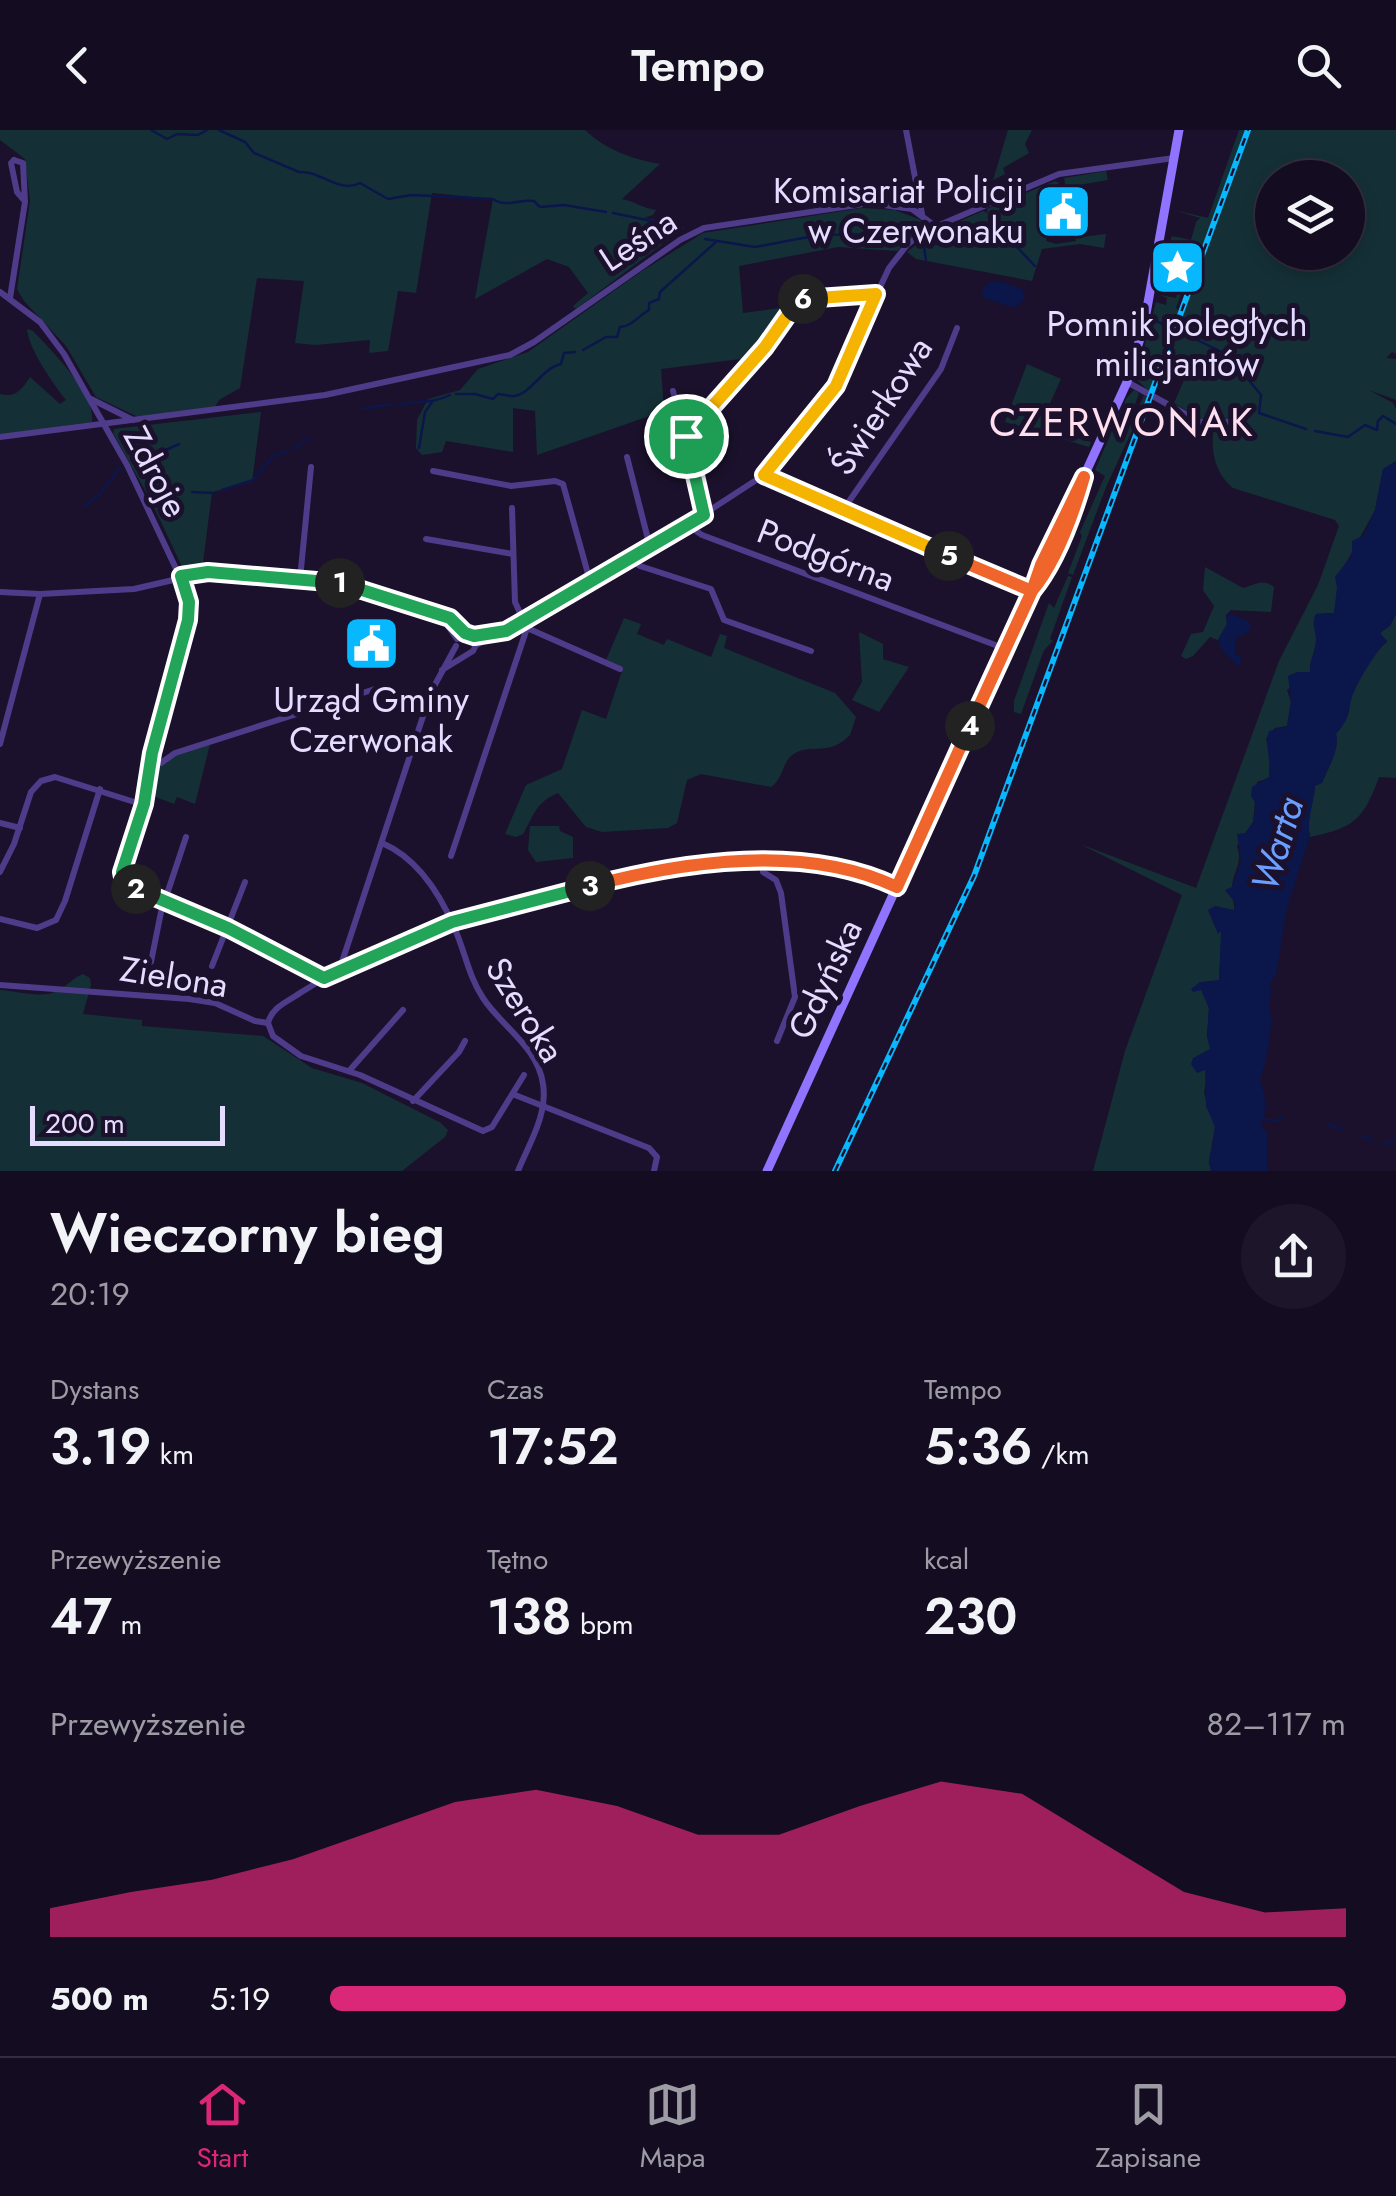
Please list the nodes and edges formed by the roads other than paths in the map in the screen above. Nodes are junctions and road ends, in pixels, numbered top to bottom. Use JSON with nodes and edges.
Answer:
{"nodes":[{"id":1,"x":906,"y":130,"type":"edge"},
{"id":2,"x":1179,"y":130,"type":"edge"},
{"id":3,"x":1174,"y":158,"type":"junction"},
{"id":4,"x":25,"y":202,"type":"junction"},
{"id":5,"x":922,"y":214,"type":"junction"},
{"id":6,"x":936,"y":226,"type":"junction"},
{"id":7,"x":0,"y":292,"type":"edge"},
{"id":8,"x":876,"y":294,"type":"junction"},
{"id":9,"x":10,"y":298,"type":"junction"},
{"id":10,"x":957,"y":328,"type":"dead end"},
{"id":11,"x":1127,"y":382,"type":"junction"},
{"id":12,"x":674,"y":391,"type":"dead end"},
{"id":13,"x":88,"y":398,"type":"junction"},
{"id":14,"x":134,"y":420,"type":"junction"},
{"id":15,"x":1227,"y":422,"type":"dead end"},
{"id":16,"x":103,"y":425,"type":"junction"},
{"id":17,"x":686,"y":436,"type":"junction"},
{"id":18,"x":0,"y":437,"type":"edge"},
{"id":19,"x":627,"y":456,"type":"dead end"},
{"id":20,"x":312,"y":467,"type":"dead end"},
{"id":21,"x":433,"y":471,"type":"dead end"},
{"id":22,"x":764,"y":475,"type":"junction"},
{"id":23,"x":512,"y":508,"type":"dead end"},
{"id":24,"x":843,"y":510,"type":"junction"},
{"id":25,"x":704,"y":515,"type":"junction"},
{"id":26,"x":687,"y":526,"type":"junction"},
{"id":27,"x":426,"y":539,"type":"dead end"},
{"id":28,"x":650,"y":547,"type":"junction"},
{"id":29,"x":513,"y":554,"type":"junction"},
{"id":30,"x":629,"y":559,"type":"junction"},
{"id":31,"x":181,"y":576,"type":"junction"},
{"id":32,"x":300,"y":578,"type":"junction"},
{"id":33,"x":590,"y":580,"type":"junction"},
{"id":34,"x":1032,"y":591,"type":"junction"},
{"id":35,"x":0,"y":592,"type":"edge"},
{"id":36,"x":40,"y":594,"type":"junction"},
{"id":37,"x":441,"y":616,"type":"junction"},
{"id":38,"x":525,"y":625,"type":"junction"},
{"id":39,"x":506,"y":631,"type":"junction"},
{"id":40,"x":469,"y":634,"type":"junction"},
{"id":41,"x":456,"y":642,"type":"junction"},
{"id":42,"x":476,"y":645,"type":"junction"},
{"id":43,"x":1006,"y":649,"type":"junction"},
{"id":44,"x":811,"y":652,"type":"dead end"},
{"id":45,"x":466,"y":654,"type":"junction"},
{"id":46,"x":620,"y":669,"type":"dead end"},
{"id":47,"x":442,"y":670,"type":"junction"},
{"id":48,"x":426,"y":706,"type":"junction"},
{"id":49,"x":0,"y":744,"type":"edge"},
{"id":50,"x":150,"y":762,"type":"junction"},
{"id":51,"x":100,"y":789,"type":"junction"},
{"id":52,"x":144,"y":804,"type":"junction"},
{"id":53,"x":0,"y":823,"type":"edge"},
{"id":54,"x":20,"y":828,"type":"junction"},
{"id":55,"x":186,"y":838,"type":"dead end"},
{"id":56,"x":382,"y":842,"type":"junction"},
{"id":57,"x":451,"y":856,"type":"dead end"},
{"id":58,"x":763,"y":861,"type":"junction"},
{"id":59,"x":0,"y":872,"type":"edge"},
{"id":60,"x":245,"y":882,"type":"dead end"},
{"id":61,"x":897,"y":887,"type":"junction"},
{"id":62,"x":165,"y":901,"type":"junction"},
{"id":63,"x":0,"y":920,"type":"edge"},
{"id":64,"x":452,"y":922,"type":"junction"},
{"id":65,"x":228,"y":928,"type":"junction"},
{"id":66,"x":151,"y":962,"type":"dead end"},
{"id":67,"x":212,"y":966,"type":"dead end"},
{"id":68,"x":340,"y":970,"type":"junction"},
{"id":69,"x":324,"y":978,"type":"junction"},
{"id":70,"x":0,"y":986,"type":"edge"},
{"id":71,"x":402,"y":1010,"type":"dead end"},
{"id":72,"x":268,"y":1023,"type":"junction"},
{"id":73,"x":777,"y":1041,"type":"dead end"},
{"id":74,"x":464,"y":1042,"type":"dead end"},
{"id":75,"x":349,"y":1071,"type":"junction"},
{"id":76,"x":524,"y":1075,"type":"dead end"},
{"id":77,"x":515,"y":1095,"type":"junction"},
{"id":78,"x":414,"y":1102,"type":"junction"},
{"id":79,"x":543,"y":1105,"type":"junction"},
{"id":80,"x":518,"y":1171,"type":"edge"},
{"id":81,"x":654,"y":1171,"type":"edge"},
{"id":82,"x":766,"y":1171,"type":"edge"}],
"edges":[{"from":1,"to":5,"type":"street"},
{"from":2,"to":3,"type":"main road","name":"Gdyńska"},
{"from":3,"to":6,"type":"street"},
{"from":3,"to":11,"type":"main road","name":"Gdyńska"},
{"from":4,"to":4,"type":"street"},
{"from":4,"to":9,"type":"street"},
{"from":5,"to":6,"type":"street","name":"Leśna"},
{"from":5,"to":14,"type":"street","name":"Leśna"},
{"from":6,"to":8,"type":"street"},
{"from":7,"to":9,"type":"street","name":"Zdroje"},
{"from":8,"to":17,"type":"street"},
{"from":8,"to":22,"type":"street"},
{"from":9,"to":13,"type":"street","name":"Zdroje"},
{"from":10,"to":24,"type":"street","name":"Świerkowa"},
{"from":11,"to":15,"type":"street"},
{"from":11,"to":34,"type":"main road","name":"Gdyńska"},
{"from":12,"to":17,"type":"street"},
{"from":13,"to":14,"type":"street"},
{"from":13,"to":16,"type":"street","name":"Zdroje"},
{"from":14,"to":16,"type":"street","name":"Leśna"},
{"from":16,"to":18,"type":"street","name":"Leśna"},
{"from":16,"to":31,"type":"street","name":"Zdroje"},
{"from":17,"to":25,"type":"street"},
{"from":19,"to":28,"type":"street"},
{"from":20,"to":32,"type":"street"},
{"from":21,"to":33,"type":"street"},
{"from":22,"to":24,"type":"street"},
{"from":22,"to":25,"type":"street"},
{"from":23,"to":29,"type":"street"},
{"from":24,"to":34,"type":"street"},
{"from":25,"to":26,"type":"street"},
{"from":26,"to":28,"type":"street"},
{"from":26,"to":43,"type":"street","name":"Podgórna"},
{"from":27,"to":29,"type":"street"},
{"from":28,"to":30,"type":"street"},
{"from":29,"to":38,"type":"street"},
{"from":30,"to":33,"type":"street"},
{"from":30,"to":44,"type":"street"},
{"from":31,"to":32,"type":"street"},
{"from":31,"to":36,"type":"street"},
{"from":31,"to":50,"type":"street","name":"Zdroje"},
{"from":32,"to":37,"type":"street"},
{"from":33,"to":38,"type":"street"},
{"from":34,"to":43,"type":"main road","name":"Gdyńska"},
{"from":35,"to":36,"type":"street"},
{"from":36,"to":49,"type":"street"},
{"from":37,"to":40,"type":"street"},
{"from":37,"to":41,"type":"street"},
{"from":38,"to":39,"type":"street"},
{"from":38,"to":46,"type":"street"},
{"from":38,"to":57,"type":"street"},
{"from":39,"to":40,"type":"street"},
{"from":39,"to":42,"type":"street"},
{"from":40,"to":41,"type":"street"},
{"from":40,"to":42,"type":"street"},
{"from":41,"to":45,"type":"street"},
{"from":41,"to":47,"type":"street"},
{"from":42,"to":45,"type":"street"},
{"from":43,"to":61,"type":"main road","name":"Gdyńska"},
{"from":45,"to":47,"type":"street"},
{"from":47,"to":48,"type":"street"},
{"from":48,"to":50,"type":"street"},
{"from":48,"to":56,"type":"street"},
{"from":50,"to":52,"type":"street","name":"Zdroje"},
{"from":51,"to":52,"type":"street"},
{"from":51,"to":54,"type":"street"},
{"from":51,"to":63,"type":"street"},
{"from":52,"to":62,"type":"street","name":"Zdroje"},
{"from":53,"to":54,"type":"street"},
{"from":54,"to":59,"type":"street"},
{"from":55,"to":62,"type":"street"},
{"from":56,"to":64,"type":"street","name":"Szeroka"},
{"from":56,"to":68,"type":"street"},
{"from":58,"to":61,"type":"street","name":"Zielona"},
{"from":58,"to":64,"type":"street","name":"Zielona"},
{"from":58,"to":73,"type":"street"},
{"from":60,"to":65,"type":"street"},
{"from":61,"to":82,"type":"main road","name":"Gdyńska"},
{"from":62,"to":65,"type":"street"},
{"from":62,"to":66,"type":"street"},
{"from":64,"to":68,"type":"street","name":"Zielona"},
{"from":64,"to":79,"type":"street","name":"Szeroka"},
{"from":65,"to":67,"type":"street"},
{"from":65,"to":69,"type":"street"},
{"from":68,"to":69,"type":"street","name":"Zielona"},
{"from":69,"to":72,"type":"street","name":"Zielona"},
{"from":70,"to":72,"type":"street","name":"Zielona"},
{"from":71,"to":75,"type":"street"},
{"from":72,"to":75,"type":"street"},
{"from":74,"to":78,"type":"street"},
{"from":75,"to":78,"type":"street"},
{"from":76,"to":77,"type":"street"},
{"from":77,"to":78,"type":"street"},
{"from":77,"to":79,"type":"street"},
{"from":79,"to":80,"type":"street","name":"Szeroka"},
{"from":79,"to":81,"type":"street"}]}
